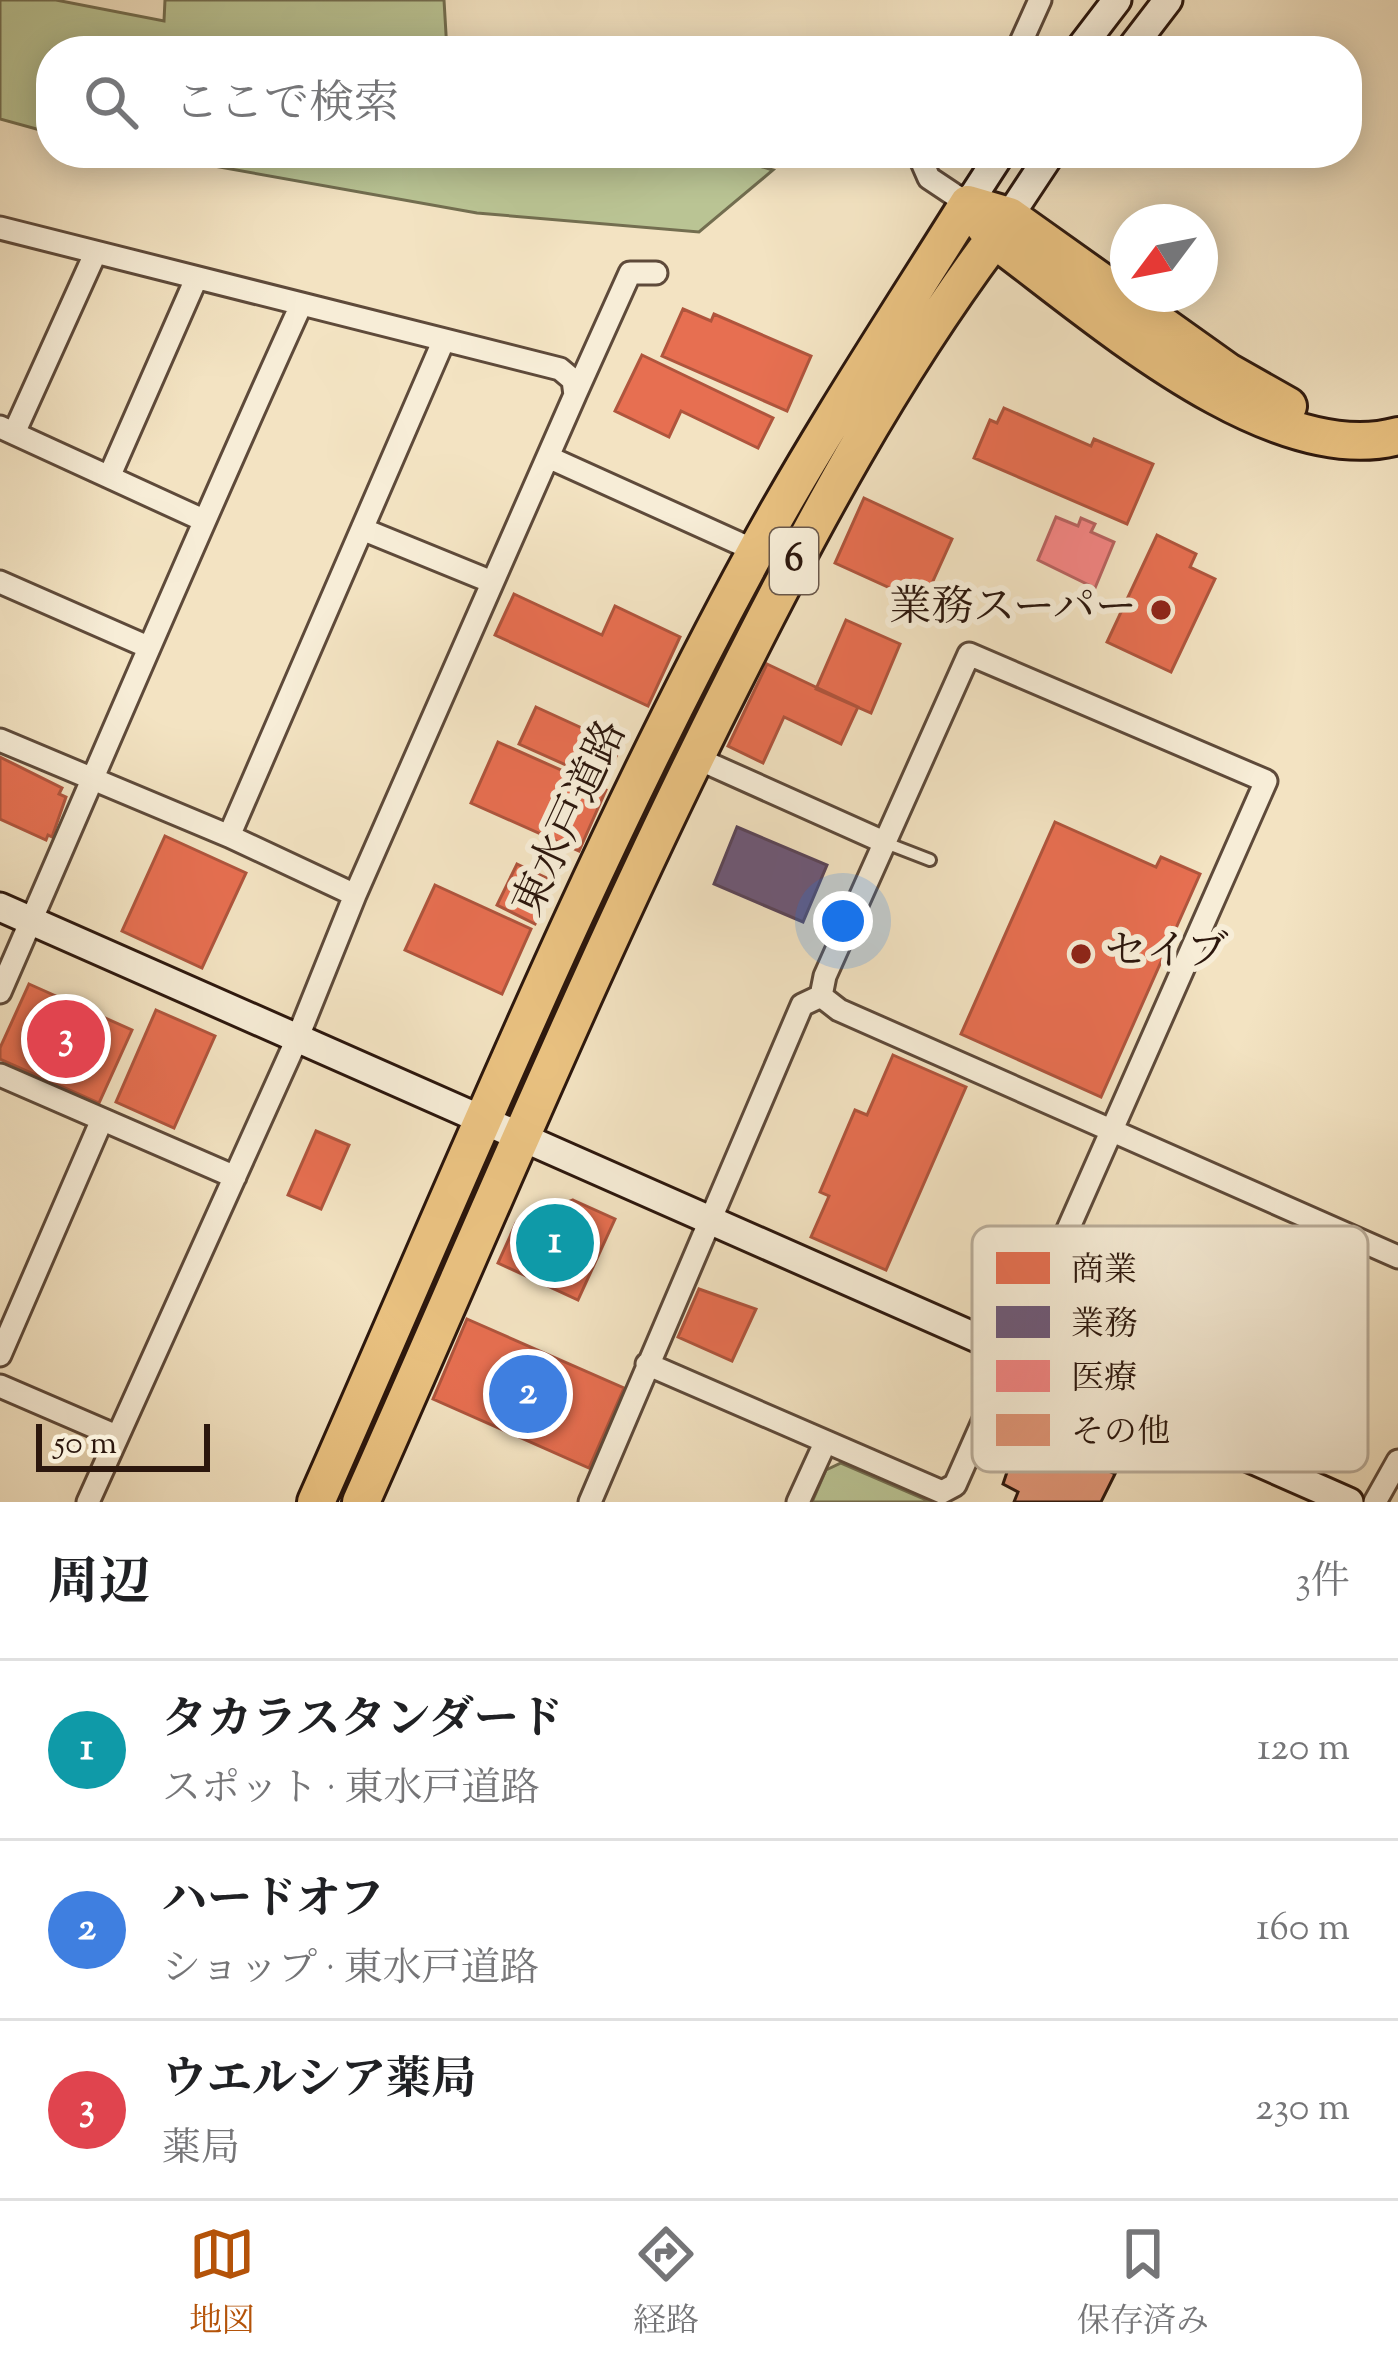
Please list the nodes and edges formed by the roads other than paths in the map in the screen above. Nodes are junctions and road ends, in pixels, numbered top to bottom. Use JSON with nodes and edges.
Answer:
{"nodes":[{"id":1,"x":1040,"y":0,"type":"edge"},
{"id":2,"x":1118,"y":0,"type":"edge"},
{"id":3,"x":1168,"y":0,"type":"edge"},
{"id":4,"x":1024,"y":36,"type":"edge"},
{"id":5,"x":1090,"y":36,"type":"edge"},
{"id":6,"x":1140,"y":36,"type":"edge"},
{"id":7,"x":925,"y":168,"type":"edge"},
{"id":8,"x":991,"y":168,"type":"edge"},
{"id":9,"x":1041,"y":168,"type":"edge"},
{"id":10,"x":968,"y":204,"type":"junction"},
{"id":11,"x":0,"y":227,"type":"edge"},
{"id":12,"x":1002,"y":227,"type":"junction"},
{"id":13,"x":95,"y":254,"type":"junction"},
{"id":14,"x":656,"y":273,"type":"dead end"},
{"id":15,"x":196,"y":279,"type":"junction"},
{"id":16,"x":301,"y":305,"type":"junction"},
{"id":17,"x":443,"y":342,"type":"junction"},
{"id":18,"x":575,"y":395,"type":"junction"},
{"id":19,"x":1398,"y":413,"type":"edge"},
{"id":20,"x":7,"y":430,"type":"edge"},
{"id":21,"x":1398,"y":436,"type":"edge"},
{"id":22,"x":548,"y":457,"type":"junction"},
{"id":23,"x":109,"y":477,"type":"junction"},
{"id":24,"x":203,"y":520,"type":"junction"},
{"id":25,"x":362,"y":529,"type":"junction"},
{"id":26,"x":756,"y":551,"type":"junction"},
{"id":27,"x":0,"y":582,"type":"edge"},
{"id":28,"x":492,"y":582,"type":"junction"},
{"id":29,"x":148,"y":647,"type":"junction"},
{"id":30,"x":0,"y":740,"type":"edge"},
{"id":31,"x":694,"y":757,"type":"junction"},
{"id":32,"x":94,"y":782,"type":"junction"},
{"id":33,"x":230,"y":836,"type":"junction"},
{"id":34,"x":886,"y":843,"type":"junction"},
{"id":35,"x":930,"y":860,"type":"dead end"},
{"id":36,"x":355,"y":895,"type":"junction"},
{"id":37,"x":0,"y":907,"type":"edge"},
{"id":38,"x":31,"y":920,"type":"junction"},
{"id":39,"x":0,"y":992,"type":"edge"},
{"id":40,"x":820,"y":997,"type":"junction"},
{"id":41,"x":297,"y":1039,"type":"junction"},
{"id":42,"x":0,"y":1075,"type":"edge"},
{"id":43,"x":101,"y":1122,"type":"junction"},
{"id":44,"x":485,"y":1122,"type":"junction"},
{"id":45,"x":1112,"y":1132,"type":"junction"},
{"id":46,"x":519,"y":1138,"type":"junction"},
{"id":47,"x":235,"y":1177,"type":"junction"},
{"id":48,"x":710,"y":1221,"type":"junction"},
{"id":49,"x":1070,"y":1226,"type":"edge"},
{"id":50,"x":1325,"y":1226,"type":"edge"},
{"id":51,"x":1368,"y":1245,"type":"edge"},
{"id":52,"x":1398,"y":1258,"type":"edge"},
{"id":53,"x":972,"y":1338,"type":"edge"},
{"id":54,"x":0,"y":1355,"type":"edge"},
{"id":55,"x":647,"y":1364,"type":"junction"},
{"id":56,"x":0,"y":1386,"type":"edge"},
{"id":57,"x":116,"y":1436,"type":"junction"},
{"id":58,"x":825,"y":1443,"type":"junction"},
{"id":59,"x":972,"y":1447,"type":"edge"},
{"id":60,"x":1398,"y":1461,"type":"edge"},
{"id":61,"x":1280,"y":1472,"type":"edge"},
{"id":62,"x":88,"y":1502,"type":"edge"},
{"id":63,"x":316,"y":1502,"type":"edge"},
{"id":64,"x":361,"y":1502,"type":"edge"},
{"id":65,"x":590,"y":1502,"type":"edge"},
{"id":66,"x":798,"y":1502,"type":"edge"},
{"id":67,"x":1349,"y":1502,"type":"edge"},
{"id":68,"x":1375,"y":1502,"type":"edge"}],
"edges":[{"from":1,"to":4,"type":"street"},
{"from":2,"to":5,"type":"street"},
{"from":3,"to":6,"type":"street"},
{"from":7,"to":10,"type":"street"},
{"from":8,"to":10,"type":"street"},
{"from":9,"to":12,"type":"street"},
{"from":10,"to":12,"type":"highway"},
{"from":10,"to":26,"type":"highway","name":"東水戸道路","number":"6"},
{"from":11,"to":13,"type":"street"},
{"from":12,"to":19,"type":"highway"},
{"from":12,"to":21,"type":"highway"},
{"from":12,"to":31,"type":"highway","name":"東水戸道路","number":"6"},
{"from":13,"to":15,"type":"street"},
{"from":13,"to":20,"type":"street"},
{"from":14,"to":18,"type":"street"},
{"from":15,"to":16,"type":"street"},
{"from":15,"to":23,"type":"street"},
{"from":16,"to":17,"type":"street"},
{"from":16,"to":24,"type":"street"},
{"from":17,"to":18,"type":"street"},
{"from":17,"to":25,"type":"street"},
{"from":18,"to":22,"type":"street"},
{"from":20,"to":23,"type":"street"},
{"from":22,"to":26,"type":"street"},
{"from":22,"to":28,"type":"street"},
{"from":23,"to":24,"type":"street"},
{"from":24,"to":29,"type":"street"},
{"from":25,"to":28,"type":"street"},
{"from":25,"to":33,"type":"street"},
{"from":26,"to":44,"type":"highway","name":"東水戸道路","number":"6"},
{"from":27,"to":29,"type":"street"},
{"from":28,"to":36,"type":"street"},
{"from":29,"to":32,"type":"street"},
{"from":30,"to":32,"type":"street"},
{"from":31,"to":34,"type":"street"},
{"from":31,"to":46,"type":"highway","name":"東水戸道路","number":"6"},
{"from":32,"to":33,"type":"street"},
{"from":32,"to":38,"type":"street"},
{"from":33,"to":36,"type":"street"},
{"from":34,"to":35,"type":"lane"},
{"from":34,"to":40,"type":"street"},
{"from":34,"to":45,"type":"street"},
{"from":36,"to":41,"type":"street"},
{"from":37,"to":38,"type":"street"},
{"from":38,"to":39,"type":"street"},
{"from":38,"to":41,"type":"street"},
{"from":40,"to":45,"type":"street"},
{"from":40,"to":48,"type":"street"},
{"from":41,"to":44,"type":"street"},
{"from":41,"to":47,"type":"street"},
{"from":42,"to":43,"type":"street"},
{"from":43,"to":47,"type":"street"},
{"from":43,"to":54,"type":"street"},
{"from":44,"to":46,"type":"street"},
{"from":44,"to":63,"type":"highway","name":"東水戸道路","number":"6"},
{"from":45,"to":49,"type":"street"},
{"from":45,"to":50,"type":"street"},
{"from":46,"to":48,"type":"street"},
{"from":46,"to":64,"type":"highway","name":"東水戸道路","number":"6"},
{"from":47,"to":57,"type":"street"},
{"from":48,"to":53,"type":"street"},
{"from":48,"to":55,"type":"street"},
{"from":51,"to":52,"type":"street"},
{"from":55,"to":58,"type":"street"},
{"from":55,"to":65,"type":"street"},
{"from":56,"to":57,"type":"street"},
{"from":57,"to":62,"type":"street"},
{"from":58,"to":59,"type":"street"},
{"from":58,"to":66,"type":"street"},
{"from":60,"to":68,"type":"street"},
{"from":61,"to":67,"type":"street"}]}
